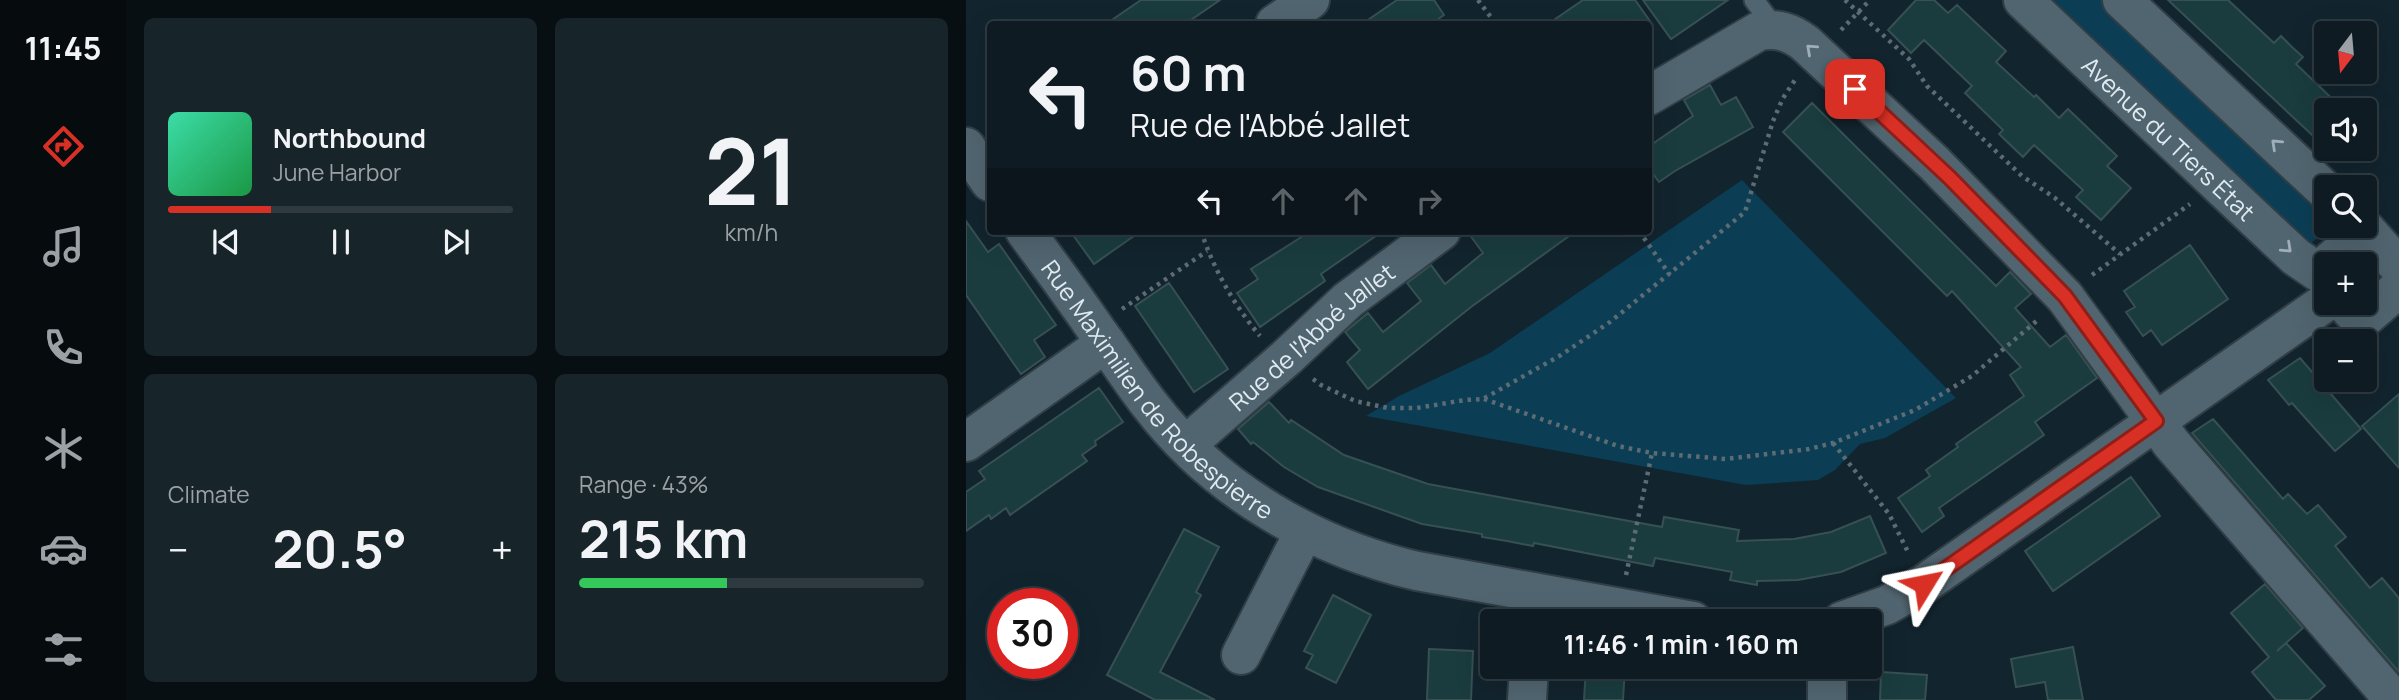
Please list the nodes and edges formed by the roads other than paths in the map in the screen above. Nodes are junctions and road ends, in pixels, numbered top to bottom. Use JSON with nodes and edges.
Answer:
{"nodes":[{"id":1,"x":1310,"y":0,"type":"edge"},
{"id":2,"x":2023,"y":0,"type":"edge"},
{"id":3,"x":2122,"y":0,"type":"edge"},
{"id":4,"x":1764,"y":14,"type":"edge"},
{"id":5,"x":1279,"y":21,"type":"edge"},
{"id":6,"x":1652,"y":94,"type":"edge"},
{"id":7,"x":966,"y":146,"type":"edge"},
{"id":8,"x":987,"y":178,"type":"edge"},
{"id":9,"x":2314,"y":180,"type":"edge"},
{"id":10,"x":1028,"y":235,"type":"edge"},
{"id":11,"x":1436,"y":235,"type":"edge"},
{"id":12,"x":2356,"y":238,"type":"edge"},
{"id":13,"x":2369,"y":238,"type":"edge"},
{"id":14,"x":2344,"y":252,"type":"edge"},
{"id":15,"x":2314,"y":270,"type":"edge"},
{"id":16,"x":2314,"y":286,"type":"edge"},
{"id":17,"x":2396,"y":292,"type":"edge"},
{"id":18,"x":2377,"y":308,"type":"edge"},
{"id":19,"x":2355,"y":315,"type":"edge"},
{"id":20,"x":2368,"y":315,"type":"edge"},
{"id":21,"x":1101,"y":335,"type":"junction"},
{"id":22,"x":2156,"y":421,"type":"junction"},
{"id":23,"x":966,"y":442,"type":"edge"},
{"id":24,"x":1186,"y":445,"type":"junction"},
{"id":25,"x":1304,"y":532,"type":"junction"},
{"id":26,"x":1531,"y":607,"type":"edge"},
{"id":27,"x":1625,"y":609,"type":"edge"},
{"id":28,"x":1875,"y":609,"type":"edge"},
{"id":29,"x":1241,"y":655,"type":"dead end"},
{"id":30,"x":1528,"y":679,"type":"edge"},
{"id":31,"x":1827,"y":679,"type":"edge"},
{"id":32,"x":1527,"y":700,"type":"edge"},
{"id":33,"x":1827,"y":700,"type":"edge"},
{"id":34,"x":2394,"y":700,"type":"edge"}],
"edges":[{"from":1,"to":5,"type":"street"},
{"from":2,"to":15,"type":"street","name":"Avenue du Tiers État","one_way":true},
{"from":9,"to":3,"type":"street","one_way":true},
{"from":4,"to":6,"type":"street"},
{"from":22,"to":4,"type":"street","one_way":true},
{"from":7,"to":8,"type":"street"},
{"from":10,"to":21,"type":"street","name":"Rue Maximilien de Robespierre"},
{"from":11,"to":24,"type":"street","name":"Rue de l'Abbé Jallet"},
{"from":12,"to":14,"type":"street"},
{"from":13,"to":17,"type":"street"},
{"from":16,"to":22,"type":"street"},
{"from":17,"to":18,"type":"street"},
{"from":19,"to":20,"type":"street"},
{"from":21,"to":23,"type":"street"},
{"from":21,"to":24,"type":"street","name":"Rue Maximilien de Robespierre"},
{"from":22,"to":28,"type":"street"},
{"from":22,"to":34,"type":"street"},
{"from":24,"to":25,"type":"street","name":"Rue Maximilien de Robespierre"},
{"from":25,"to":26,"type":"street","name":"Rue Maximilien de Robespierre"},
{"from":25,"to":29,"type":"street","name":"Rue Maximilien de Robespierre"},
{"from":26,"to":27,"type":"street","name":"Rue Maximilien de Robespierre"},
{"from":30,"to":32,"type":"street"},
{"from":31,"to":33,"type":"street"}]}
